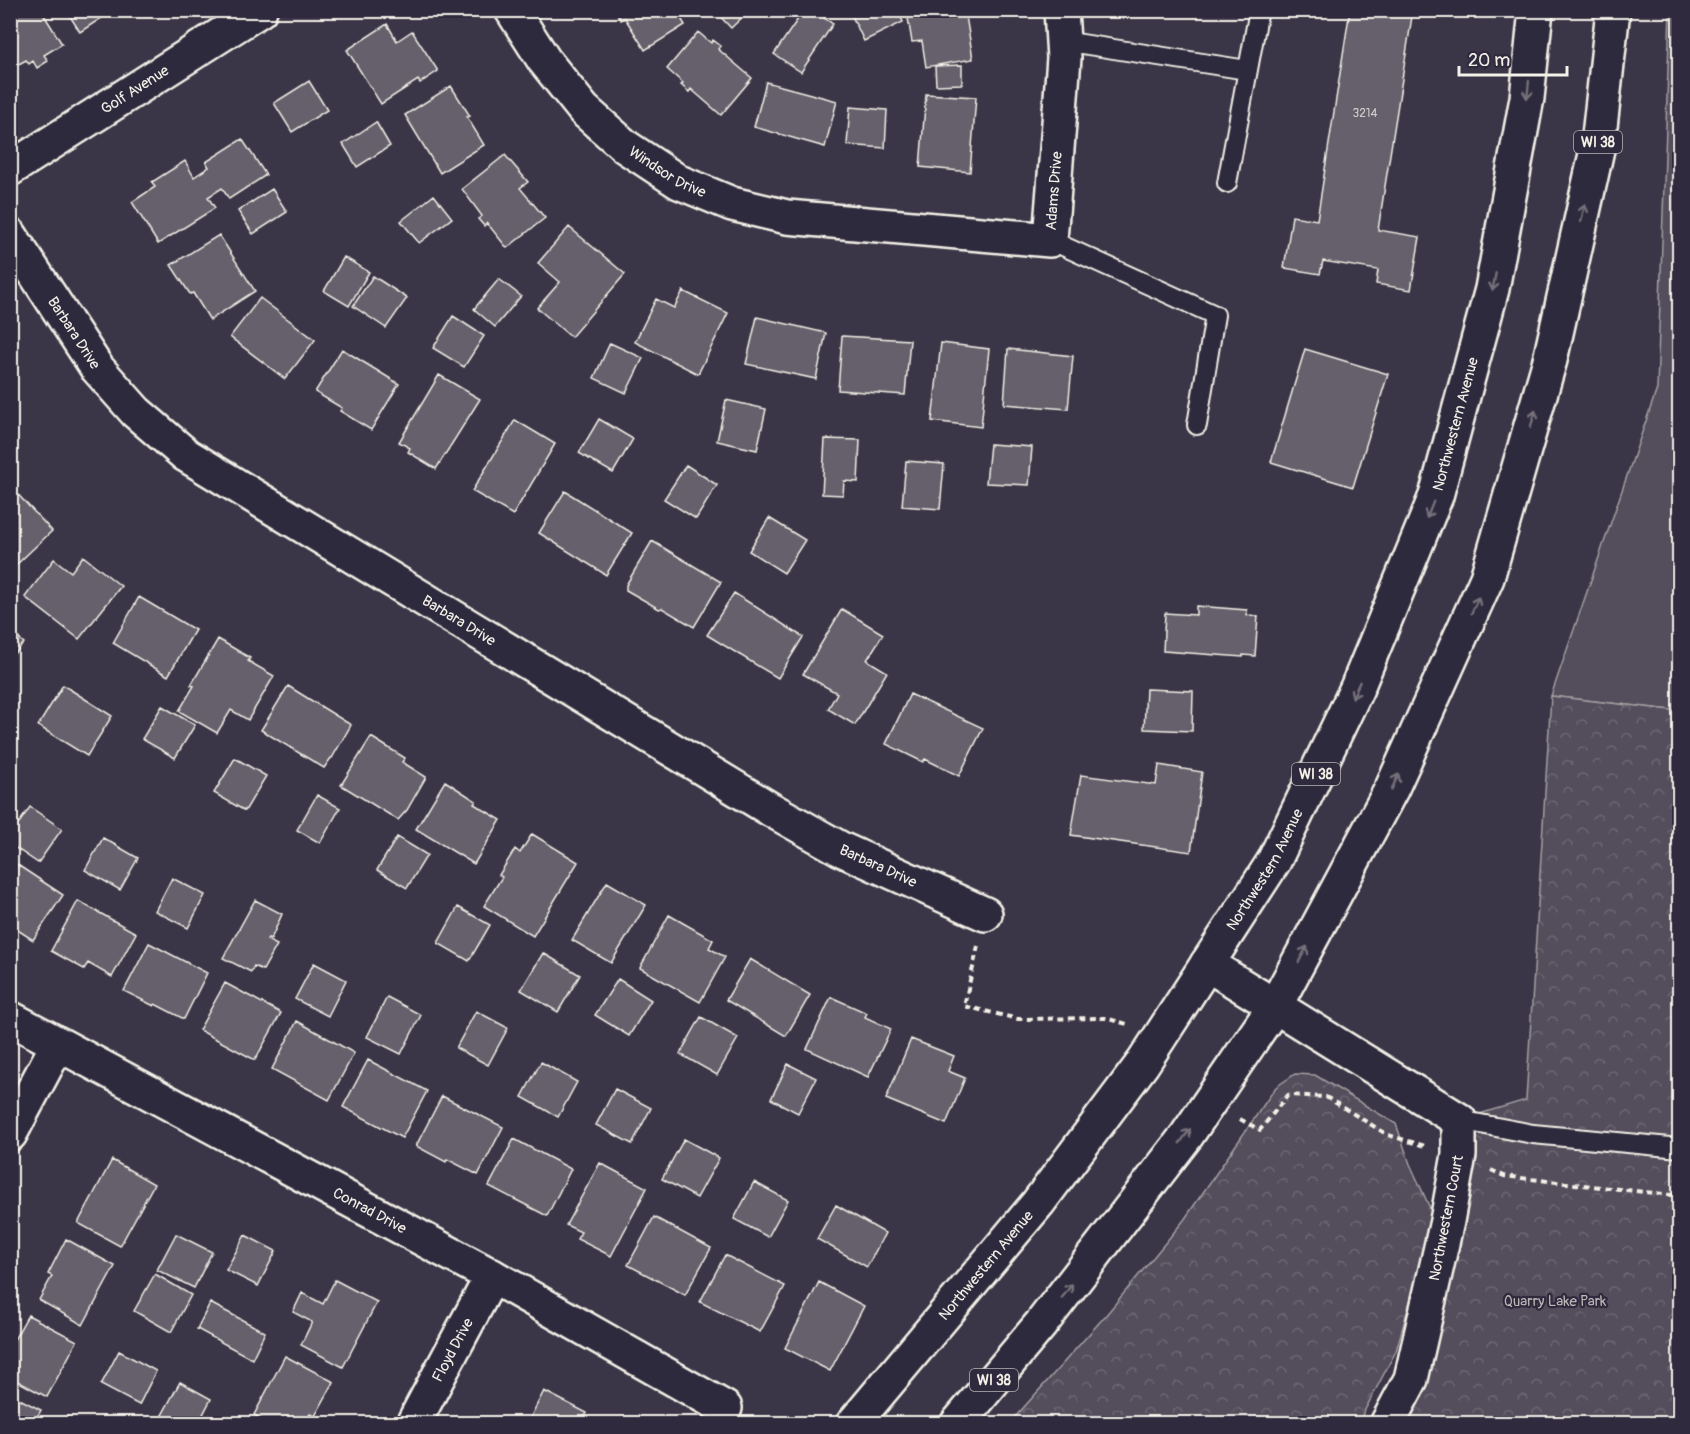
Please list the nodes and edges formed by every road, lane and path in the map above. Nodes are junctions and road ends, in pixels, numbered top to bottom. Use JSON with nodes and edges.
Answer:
{"nodes":[{"id":1,"x":260,"y":10,"type":"edge"},
{"id":2,"x":513,"y":10,"type":"edge"},
{"id":3,"x":1259,"y":10,"type":"edge"},
{"id":4,"x":1536,"y":10,"type":"edge"},
{"id":5,"x":1612,"y":10,"type":"edge"},
{"id":6,"x":1062,"y":26,"type":"edge"},
{"id":7,"x":1247,"y":70,"type":"junction"},
{"id":8,"x":10,"y":169,"type":"edge"},
{"id":9,"x":1227,"y":183,"type":"dead end"},
{"id":10,"x":885,"y":227,"type":"joint"},
{"id":11,"x":10,"y":235,"type":"edge"},
{"id":12,"x":1050,"y":240,"type":"junction"},
{"id":13,"x":1197,"y":425,"type":"dead end"},
{"id":14,"x":985,"y":914,"type":"joint"},
{"id":15,"x":1207,"y":964,"type":"junction"},
{"id":16,"x":1275,"y":1006,"type":"junction"},
{"id":17,"x":10,"y":1018,"type":"edge"},
{"id":18,"x":1157,"y":1040,"type":"junction"},
{"id":19,"x":58,"y":1044,"type":"junction"},
{"id":20,"x":1210,"y":1101,"type":"junction"},
{"id":21,"x":1459,"y":1120,"type":"junction"},
{"id":22,"x":10,"y":1134,"type":"edge"},
{"id":23,"x":1680,"y":1148,"type":"edge"},
{"id":24,"x":1459,"y":1155,"type":"junction"},
{"id":25,"x":1680,"y":1196,"type":"edge"},
{"id":26,"x":492,"y":1276,"type":"junction"},
{"id":27,"x":725,"y":1408,"type":"dead end"},
{"id":28,"x":413,"y":1424,"type":"edge"},
{"id":29,"x":853,"y":1424,"type":"edge"},
{"id":30,"x":957,"y":1424,"type":"edge"},
{"id":31,"x":1387,"y":1424,"type":"edge"}],
"edges":[{"from":1,"to":8,"type":"street","name":"Golf Avenue"},
{"from":2,"to":10,"type":"street","name":"Windsor Drive"},
{"from":3,"to":7,"type":"lane"},
{"from":4,"to":15,"type":"street","name":"Northwestern Avenue","number":"WI 38","one_way":true},
{"from":16,"to":5,"type":"street","number":"WI 38","one_way":true},
{"from":6,"to":7,"type":"lane"},
{"from":6,"to":12,"type":"street","name":"Adams Drive"},
{"from":7,"to":9,"type":"lane"},
{"from":10,"to":12,"type":"street","name":"Adams Drive"},
{"from":11,"to":14,"type":"street","name":"Barbara Drive"},
{"from":12,"to":13,"type":"lane"},
{"from":14,"to":18,"type":"path"},
{"from":15,"to":16,"type":"street"},
{"from":15,"to":18,"type":"street","name":"Northwestern Avenue","number":"WI 38"},
{"from":16,"to":20,"type":"street","number":"WI 38"},
{"from":16,"to":21,"type":"street"},
{"from":17,"to":19,"type":"street","name":"Conrad Drive"},
{"from":18,"to":29,"type":"street","name":"Northwestern Avenue","number":"WI 38"},
{"from":19,"to":22,"type":"street"},
{"from":19,"to":26,"type":"street","name":"Conrad Drive"},
{"from":20,"to":24,"type":"path"},
{"from":30,"to":20,"type":"street","number":"WI 38","one_way":true},
{"from":21,"to":23,"type":"lane"},
{"from":21,"to":24,"type":"street","name":"Northwestern Court"},
{"from":24,"to":25,"type":"path"},
{"from":24,"to":31,"type":"street","name":"Northwestern Court"},
{"from":26,"to":27,"type":"street","name":"Conrad Drive"},
{"from":26,"to":28,"type":"street","name":"Floyd Drive"}]}
